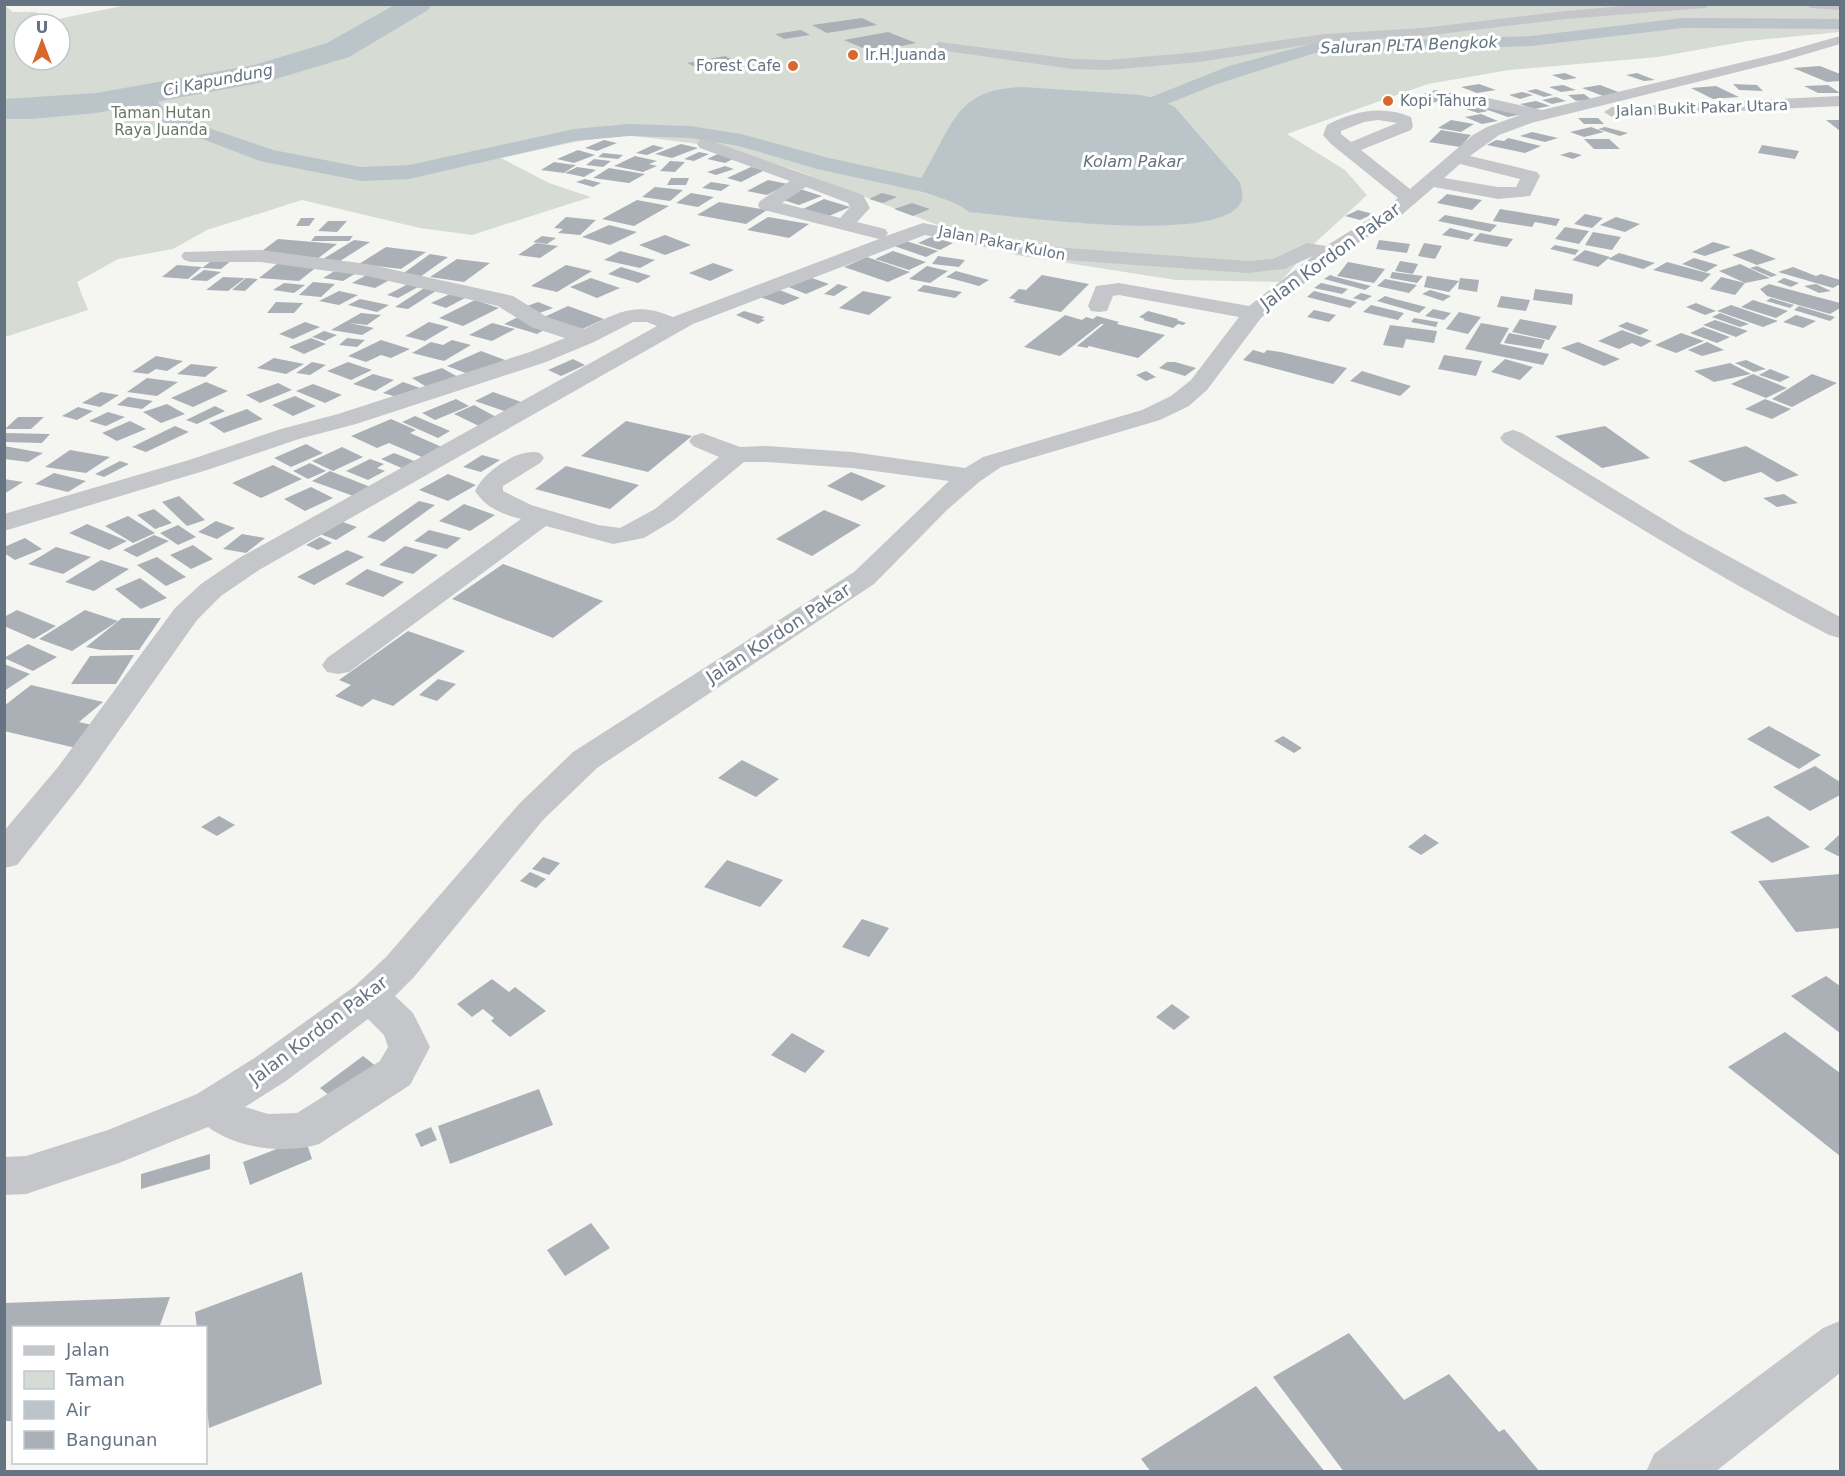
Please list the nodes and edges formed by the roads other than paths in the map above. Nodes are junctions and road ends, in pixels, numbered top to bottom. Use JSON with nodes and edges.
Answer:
{"nodes":[{"id":1,"x":1706,"y":4,"type":"edge"},
{"id":2,"x":1811,"y":4,"type":"edge"},
{"id":3,"x":1840,"y":6,"type":"edge"},
{"id":4,"x":1789,"y":39,"type":"dead end"},
{"id":5,"x":1835,"y":41,"type":"edge"},
{"id":6,"x":939,"y":46,"type":"dead end"},
{"id":7,"x":1733,"y":53,"type":"dead end"},
{"id":8,"x":1749,"y":65,"type":"junction"},
{"id":9,"x":1449,"y":99,"type":"dead end"},
{"id":10,"x":1840,"y":101,"type":"edge"},
{"id":11,"x":1781,"y":111,"type":"junction"},
{"id":12,"x":1553,"y":113,"type":"junction"},
{"id":13,"x":1830,"y":118,"type":"dead end"},
{"id":14,"x":1758,"y":121,"type":"dead end"},
{"id":15,"x":706,"y":144,"type":"dead end"},
{"id":16,"x":1349,"y":149,"type":"dead end"},
{"id":17,"x":1456,"y":158,"type":"junction"},
{"id":18,"x":806,"y":179,"type":"junction"},
{"id":19,"x":1420,"y":189,"type":"junction"},
{"id":20,"x":844,"y":225,"type":"junction"},
{"id":21,"x":878,"y":233,"type":"dead end"},
{"id":22,"x":1332,"y":251,"type":"junction"},
{"id":23,"x":191,"y":256,"type":"dead end"},
{"id":24,"x":1099,"y":306,"type":"dead end"},
{"id":25,"x":1253,"y":313,"type":"junction"},
{"id":26,"x":680,"y":322,"type":"junction"},
{"id":27,"x":586,"y":337,"type":"junction"},
{"id":28,"x":1513,"y":438,"type":"dead end"},
{"id":29,"x":702,"y":441,"type":"dead end"},
{"id":30,"x":737,"y":455,"type":"junction"},
{"id":31,"x":531,"y":458,"type":"dead end"},
{"id":32,"x":970,"y":476,"type":"junction"},
{"id":33,"x":542,"y":516,"type":"junction"},
{"id":34,"x":4,"y":523,"type":"edge"},
{"id":35,"x":1835,"y":620,"type":"edge"},
{"id":36,"x":339,"y":665,"type":"dead end"},
{"id":37,"x":4,"y":856,"type":"edge"},
{"id":38,"x":369,"y":997,"type":"junction"},
{"id":39,"x":212,"y":1106,"type":"junction"},
{"id":40,"x":4,"y":1176,"type":"edge"},
{"id":41,"x":1840,"y":1344,"type":"edge"},
{"id":42,"x":1672,"y":1472,"type":"edge"}],
"edges":[{"from":1,"to":6,"type":"street"},
{"from":2,"to":3,"type":"street"},
{"from":4,"to":5,"type":"street"},
{"from":5,"to":8,"type":"street"},
{"from":7,"to":8,"type":"street"},
{"from":8,"to":12,"type":"street"},
{"from":9,"to":12,"type":"street"},
{"from":10,"to":11,"type":"street","name":"Jalan Bukit Pakar Utara"},
{"from":11,"to":12,"type":"street","name":"Jalan Bukit Pakar Utara"},
{"from":11,"to":13,"type":"street"},
{"from":11,"to":14,"type":"street"},
{"from":12,"to":17,"type":"street","name":"Jalan Kordon Pakar"},
{"from":15,"to":18,"type":"street"},
{"from":16,"to":19,"type":"street"},
{"from":17,"to":19,"type":"street","name":"Jalan Kordon Pakar"},
{"from":17,"to":19,"type":"street"},
{"from":18,"to":20,"type":"street"},
{"from":18,"to":20,"type":"street"},
{"from":19,"to":22,"type":"street","name":"Jalan Kordon Pakar"},
{"from":20,"to":21,"type":"street"},
{"from":22,"to":25,"type":"street","name":"Jalan Kordon Pakar"},
{"from":22,"to":26,"type":"street","name":"Jalan Pakar Kulon"},
{"from":23,"to":27,"type":"street"},
{"from":24,"to":25,"type":"street"},
{"from":25,"to":32,"type":"street","name":"Jalan Kordon Pakar"},
{"from":26,"to":27,"type":"street"},
{"from":26,"to":37,"type":"street","name":"Jalan Pakar Kulon"},
{"from":27,"to":34,"type":"street"},
{"from":28,"to":35,"type":"street"},
{"from":29,"to":30,"type":"street"},
{"from":30,"to":32,"type":"street"},
{"from":30,"to":33,"type":"street"},
{"from":31,"to":33,"type":"street"},
{"from":32,"to":38,"type":"street","name":"Jalan Kordon Pakar"},
{"from":33,"to":36,"type":"street"},
{"from":38,"to":39,"type":"street","name":"Jalan Kordon Pakar"},
{"from":38,"to":39,"type":"street"},
{"from":39,"to":40,"type":"street","name":"Jalan Kordon Pakar"},
{"from":41,"to":42,"type":"street"}]}
